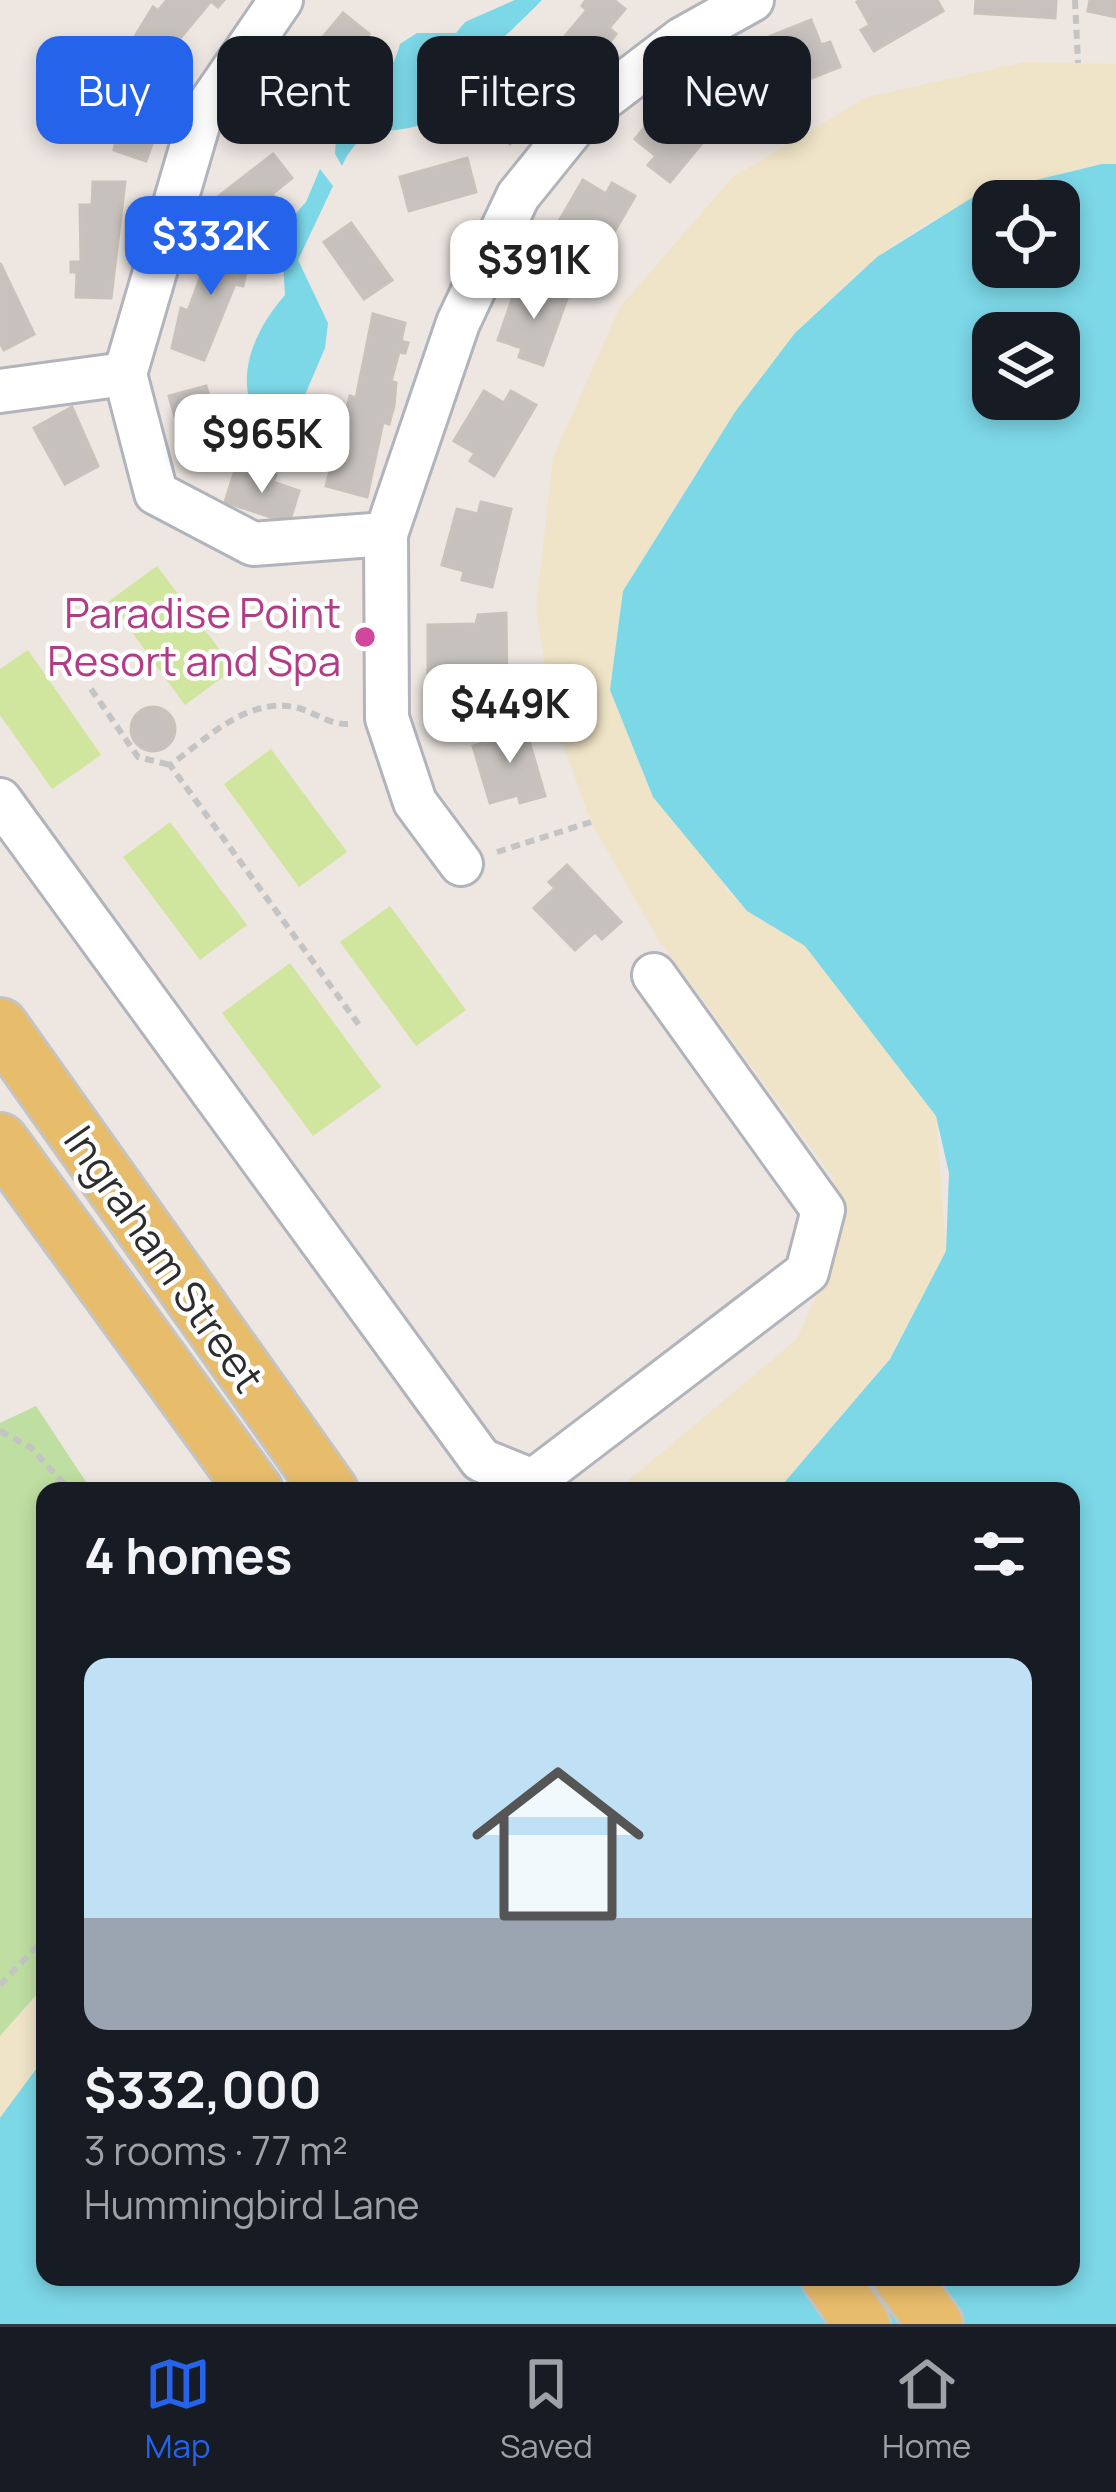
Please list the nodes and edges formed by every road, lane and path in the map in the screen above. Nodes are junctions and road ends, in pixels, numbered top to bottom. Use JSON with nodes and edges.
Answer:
{"nodes":[{"id":1,"x":280,"y":0,"type":"edge"},
{"id":2,"x":752,"y":0,"type":"edge"},
{"id":3,"x":1075,"y":0,"type":"edge"},
{"id":4,"x":1078,"y":63,"type":"dead end"},
{"id":5,"x":125,"y":374,"type":"junction"},
{"id":6,"x":0,"y":391,"type":"edge"},
{"id":7,"x":386,"y":534,"type":"junction"},
{"id":8,"x":91,"y":689,"type":"dead end"},
{"id":9,"x":387,"y":718,"type":"junction"},
{"id":10,"x":170,"y":765,"type":"junction"},
{"id":11,"x":0,"y":800,"type":"edge"},
{"id":12,"x":591,"y":822,"type":"dead end"},
{"id":13,"x":461,"y":864,"type":"joint"},
{"id":14,"x":654,"y":975,"type":"dead end"},
{"id":15,"x":0,"y":1026,"type":"edge"},
{"id":16,"x":362,"y":1029,"type":"dead end"},
{"id":17,"x":0,"y":1141,"type":"edge"},
{"id":18,"x":0,"y":1431,"type":"edge"},
{"id":19,"x":63,"y":1482,"type":"edge"},
{"id":20,"x":248,"y":1482,"type":"edge"},
{"id":21,"x":324,"y":1482,"type":"edge"},
{"id":22,"x":36,"y":1947,"type":"edge"},
{"id":23,"x":0,"y":1985,"type":"edge"},
{"id":24,"x":835,"y":2286,"type":"edge"},
{"id":25,"x":908,"y":2286,"type":"edge"},
{"id":26,"x":862,"y":2324,"type":"edge"},
{"id":27,"x":935,"y":2324,"type":"edge"}],
"edges":[{"from":1,"to":5,"type":"street"},
{"from":2,"to":7,"type":"street"},
{"from":3,"to":4,"type":"path"},
{"from":5,"to":6,"type":"street"},
{"from":5,"to":7,"type":"street"},
{"from":7,"to":9,"type":"street"},
{"from":8,"to":10,"type":"path"},
{"from":9,"to":10,"type":"path"},
{"from":9,"to":13,"type":"street"},
{"from":10,"to":16,"type":"path"},
{"from":11,"to":14,"type":"street"},
{"from":12,"to":13,"type":"path"},
{"from":15,"to":21,"type":"main road","name":"Ingraham Street"},
{"from":17,"to":20,"type":"main road","name":"Ingraham Street"},
{"from":18,"to":19,"type":"path"},
{"from":22,"to":23,"type":"path"},
{"from":24,"to":26,"type":"main road"},
{"from":25,"to":27,"type":"main road"}]}
